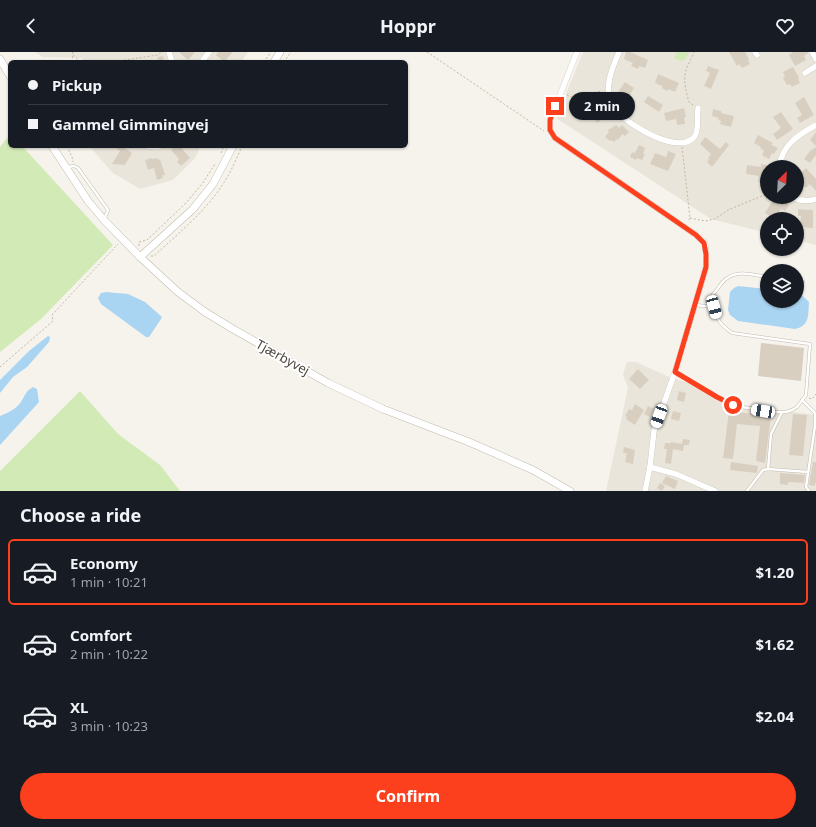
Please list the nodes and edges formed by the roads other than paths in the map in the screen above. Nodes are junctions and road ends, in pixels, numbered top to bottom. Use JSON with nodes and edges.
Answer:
{"nodes":[{"id":1,"x":209,"y":52,"type":"edge"},
{"id":2,"x":577,"y":52,"type":"edge"},
{"id":3,"x":619,"y":52,"type":"edge"},
{"id":4,"x":812,"y":52,"type":"edge"},
{"id":5,"x":0,"y":59,"type":"edge"},
{"id":6,"x":816,"y":59,"type":"edge"},
{"id":7,"x":202,"y":60,"type":"dead end"},
{"id":8,"x":816,"y":66,"type":"edge"},
{"id":9,"x":8,"y":73,"type":"edge"},
{"id":10,"x":805,"y":73,"type":"dead end"},
{"id":11,"x":698,"y":108,"type":"road end"},
{"id":12,"x":816,"y":125,"type":"edge"},
{"id":13,"x":53,"y":148,"type":"edge"},
{"id":14,"x":232,"y":148,"type":"edge"},
{"id":15,"x":781,"y":160,"type":"edge"},
{"id":16,"x":65,"y":167,"type":"junction"},
{"id":17,"x":816,"y":199,"type":"edge"},
{"id":18,"x":804,"y":201,"type":"edge"},
{"id":19,"x":104,"y":220,"type":"junction"},
{"id":20,"x":140,"y":257,"type":"junction"},
{"id":21,"x":760,"y":276,"type":"edge"},
{"id":22,"x":695,"y":305,"type":"junction"},
{"id":23,"x":714,"y":307,"type":"junction"},
{"id":24,"x":675,"y":372,"type":"junction"},
{"id":25,"x":803,"y":399,"type":"junction"},
{"id":26,"x":782,"y":412,"type":"junction"},
{"id":27,"x":650,"y":467,"type":"junction"},
{"id":28,"x":768,"y":469,"type":"junction"},
{"id":29,"x":808,"y":472,"type":"junction"},
{"id":30,"x":570,"y":491,"type":"edge"},
{"id":31,"x":644,"y":491,"type":"edge"},
{"id":32,"x":715,"y":491,"type":"edge"},
{"id":33,"x":747,"y":491,"type":"edge"},
{"id":34,"x":809,"y":491,"type":"edge"}],
"edges":[{"from":1,"to":7,"type":"street"},
{"from":2,"to":22,"type":"street"},
{"from":3,"to":11,"type":"street"},
{"from":4,"to":6,"type":"street"},
{"from":5,"to":9,"type":"street"},
{"from":8,"to":10,"type":"street"},
{"from":12,"to":15,"type":"street"},
{"from":13,"to":16,"type":"street","name":"Tjærbyvej"},
{"from":14,"to":20,"type":"street"},
{"from":16,"to":19,"type":"street","name":"Tjærbyvej"},
{"from":16,"to":19,"type":"lane"},
{"from":17,"to":18,"type":"street"},
{"from":19,"to":20,"type":"street","name":"Tjærbyvej"},
{"from":20,"to":30,"type":"street","name":"Tjærbyvej"},
{"from":21,"to":23,"type":"lane"},
{"from":22,"to":23,"type":"lane"},
{"from":22,"to":24,"type":"street"},
{"from":23,"to":25,"type":"lane"},
{"from":24,"to":26,"type":"lane"},
{"from":24,"to":27,"type":"street"},
{"from":25,"to":26,"type":"lane"},
{"from":25,"to":29,"type":"lane"},
{"from":26,"to":28,"type":"lane"},
{"from":27,"to":31,"type":"street"},
{"from":27,"to":32,"type":"street"},
{"from":28,"to":29,"type":"lane"},
{"from":28,"to":33,"type":"lane"},
{"from":29,"to":34,"type":"lane"}]}
